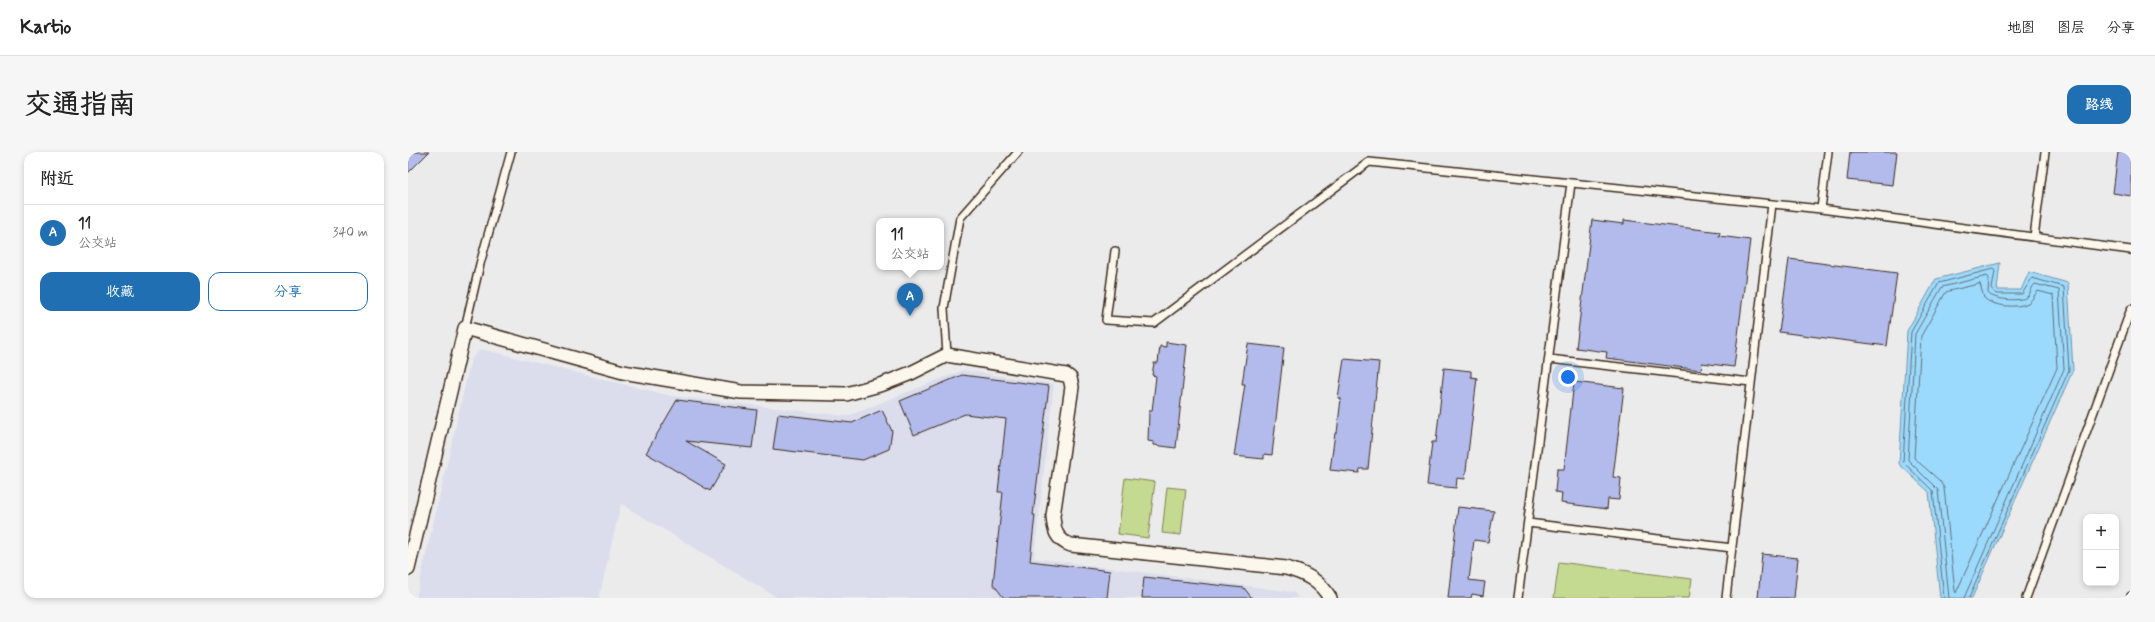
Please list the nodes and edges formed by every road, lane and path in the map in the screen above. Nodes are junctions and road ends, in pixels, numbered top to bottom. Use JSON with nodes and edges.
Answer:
{"nodes":[{"id":1,"x":512,"y":152,"type":"edge"},
{"id":2,"x":1018,"y":152,"type":"edge"},
{"id":3,"x":1828,"y":152,"type":"edge"},
{"id":4,"x":2044,"y":152,"type":"edge"},
{"id":5,"x":1571,"y":183,"type":"junction"},
{"id":6,"x":1772,"y":204,"type":"junction"},
{"id":7,"x":1821,"y":209,"type":"junction"},
{"id":8,"x":2034,"y":237,"type":"junction"},
{"id":9,"x":2131,"y":250,"type":"edge"},
{"id":10,"x":1115,"y":251,"type":"dead end"},
{"id":11,"x":2131,"y":309,"type":"edge"},
{"id":12,"x":465,"y":328,"type":"junction"},
{"id":13,"x":947,"y":355,"type":"junction"},
{"id":14,"x":1549,"y":359,"type":"junction"},
{"id":15,"x":1751,"y":382,"type":"junction"},
{"id":16,"x":1528,"y":523,"type":"junction"},
{"id":17,"x":1732,"y":548,"type":"junction"},
{"id":18,"x":408,"y":569,"type":"edge"},
{"id":19,"x":1330,"y":598,"type":"edge"},
{"id":20,"x":1518,"y":598,"type":"edge"},
{"id":21,"x":1726,"y":598,"type":"edge"},
{"id":22,"x":2026,"y":598,"type":"edge"}],
"edges":[{"from":1,"to":12,"type":"lane"},
{"from":2,"to":13,"type":"lane"},
{"from":3,"to":7,"type":"lane"},
{"from":4,"to":8,"type":"lane"},
{"from":5,"to":6,"type":"lane"},
{"from":5,"to":10,"type":"lane"},
{"from":5,"to":14,"type":"lane"},
{"from":6,"to":7,"type":"lane"},
{"from":6,"to":15,"type":"lane"},
{"from":7,"to":8,"type":"lane"},
{"from":8,"to":9,"type":"lane"},
{"from":11,"to":22,"type":"lane"},
{"from":12,"to":13,"type":"street"},
{"from":12,"to":18,"type":"street"},
{"from":13,"to":19,"type":"street"},
{"from":14,"to":15,"type":"lane"},
{"from":14,"to":16,"type":"lane"},
{"from":15,"to":17,"type":"lane"},
{"from":16,"to":17,"type":"lane"},
{"from":16,"to":20,"type":"lane"},
{"from":17,"to":21,"type":"lane"}]}
